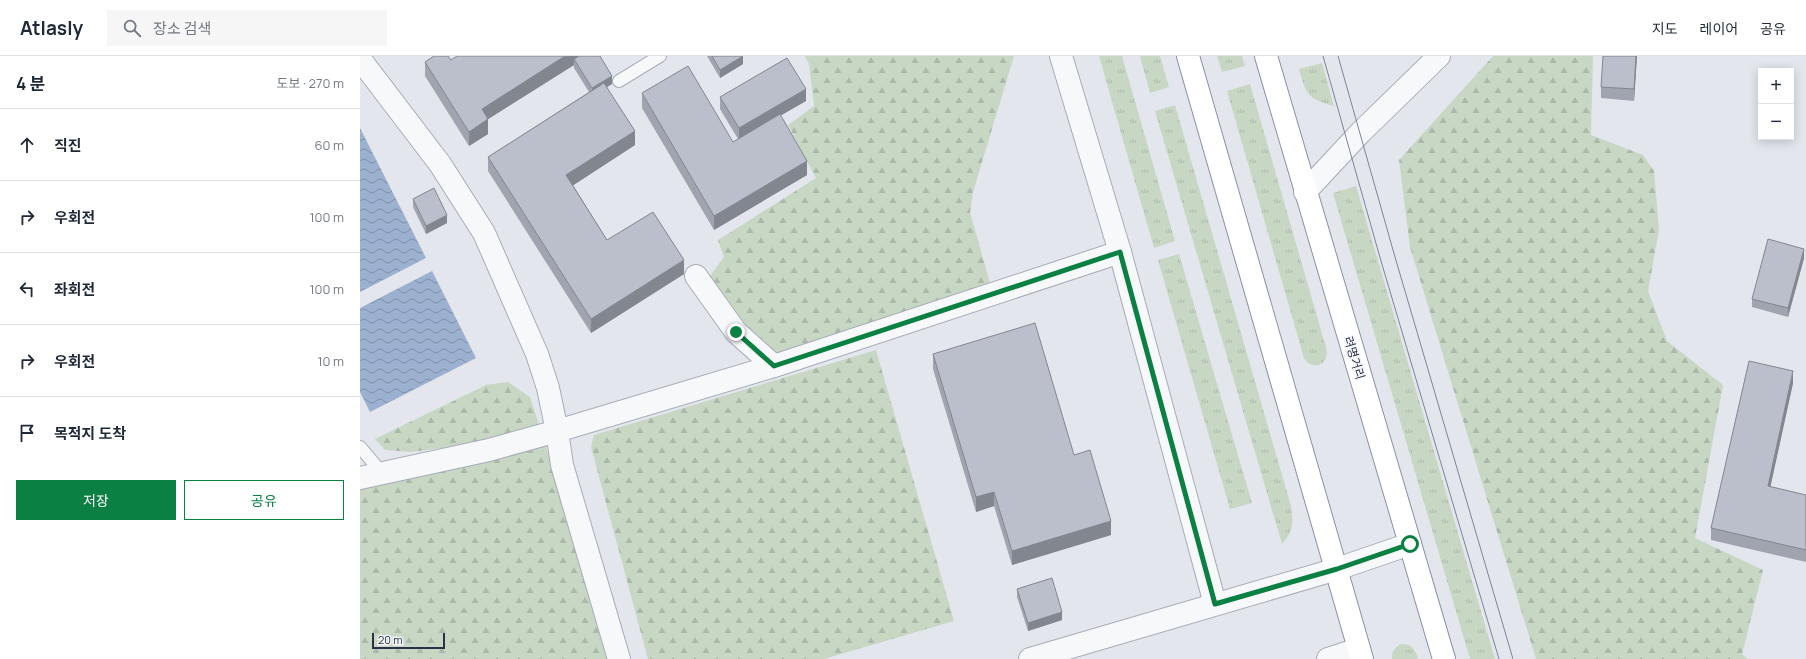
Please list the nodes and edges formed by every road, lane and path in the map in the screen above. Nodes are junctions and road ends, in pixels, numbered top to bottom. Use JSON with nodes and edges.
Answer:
{"nodes":[{"id":1,"x":660,"y":56,"type":"edge"},
{"id":2,"x":1061,"y":56,"type":"edge"},
{"id":3,"x":1188,"y":56,"type":"edge"},
{"id":4,"x":1266,"y":56,"type":"edge"},
{"id":5,"x":1439,"y":56,"type":"edge"},
{"id":6,"x":360,"y":59,"type":"edge"},
{"id":7,"x":619,"y":81,"type":"dead end"},
{"id":8,"x":1305,"y":192,"type":"junction"},
{"id":9,"x":1120,"y":252,"type":"junction"},
{"id":10,"x":696,"y":276,"type":"dead end"},
{"id":11,"x":774,"y":366,"type":"junction"},
{"id":12,"x":557,"y":432,"type":"junction"},
{"id":13,"x":360,"y":447,"type":"edge"},
{"id":14,"x":382,"y":473,"type":"junction"},
{"id":15,"x":360,"y":478,"type":"edge"},
{"id":16,"x":1410,"y":544,"type":"junction"},
{"id":17,"x":1337,"y":569,"type":"junction"},
{"id":18,"x":1215,"y":604,"type":"junction"},
{"id":19,"x":1360,"y":654,"type":"edge"},
{"id":20,"x":619,"y":659,"type":"edge"},
{"id":21,"x":1030,"y":659,"type":"edge"},
{"id":22,"x":1328,"y":659,"type":"edge"},
{"id":23,"x":1444,"y":659,"type":"edge"}],
"edges":[{"from":1,"to":7,"type":"lane"},
{"from":2,"to":9,"type":"street"},
{"from":3,"to":17,"type":"highway"},
{"from":4,"to":8,"type":"highway","name":"려명거리"},
{"from":5,"to":8,"type":"street"},
{"from":6,"to":12,"type":"street"},
{"from":8,"to":16,"type":"highway","name":"려명거리"},
{"from":9,"to":11,"type":"street"},
{"from":9,"to":18,"type":"street"},
{"from":10,"to":11,"type":"street"},
{"from":11,"to":12,"type":"street"},
{"from":12,"to":14,"type":"street"},
{"from":12,"to":20,"type":"street"},
{"from":13,"to":14,"type":"lane"},
{"from":14,"to":15,"type":"street"},
{"from":16,"to":17,"type":"street"},
{"from":16,"to":23,"type":"highway","name":"려명거리"},
{"from":17,"to":18,"type":"street"},
{"from":17,"to":19,"type":"highway"},
{"from":18,"to":21,"type":"street"},
{"from":19,"to":22,"type":"street"}]}
